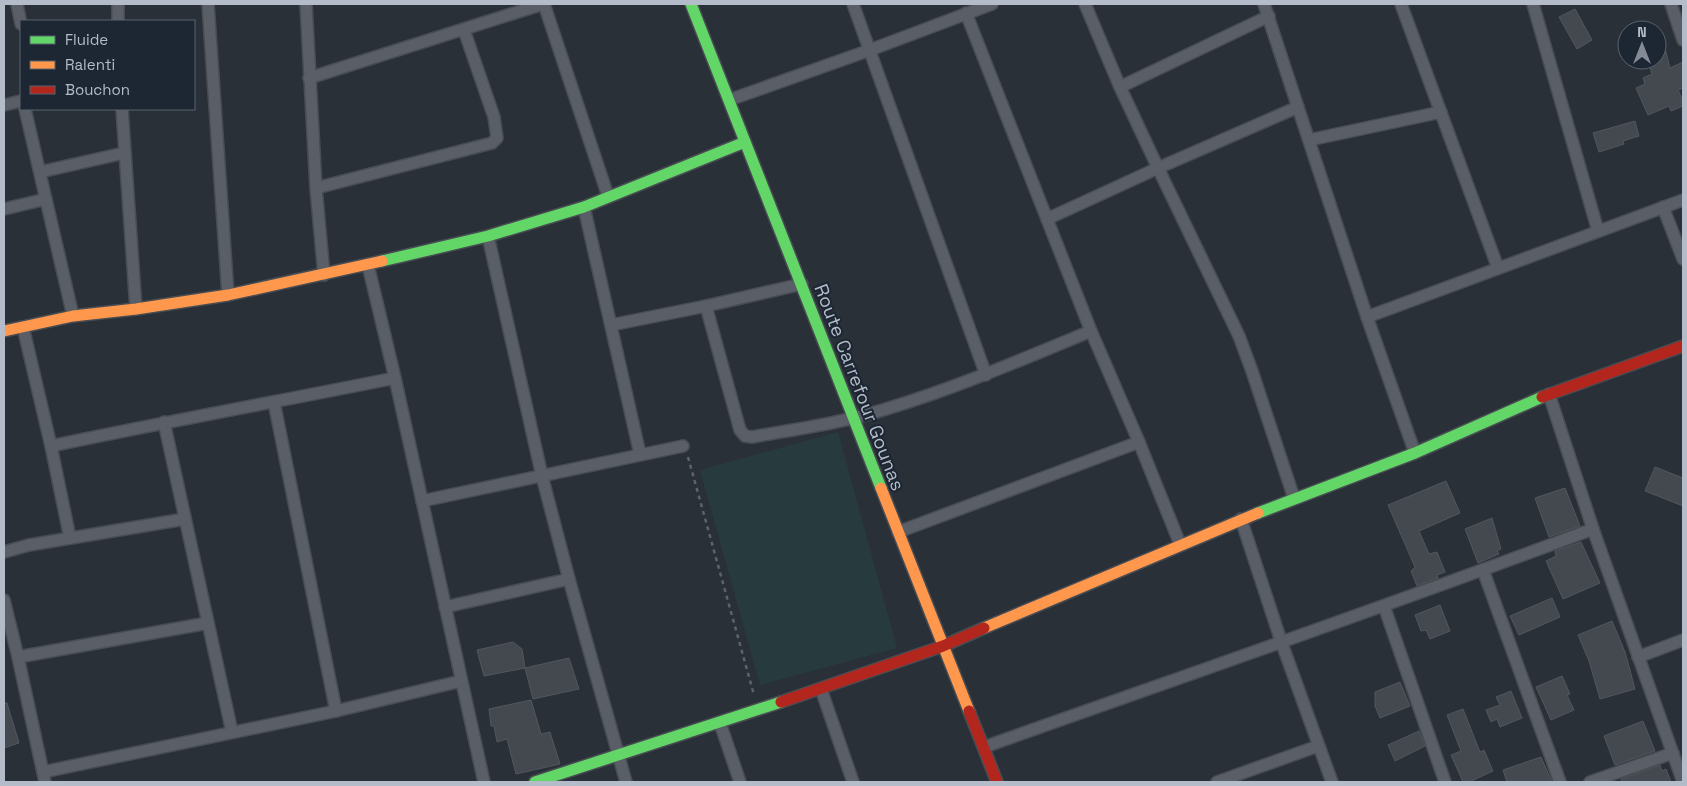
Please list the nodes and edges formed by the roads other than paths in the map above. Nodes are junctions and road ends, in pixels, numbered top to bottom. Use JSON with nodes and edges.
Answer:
{"nodes":[{"id":1,"x":17,"y":4,"type":"edge"},
{"id":2,"x":118,"y":4,"type":"edge"},
{"id":3,"x":208,"y":4,"type":"edge"},
{"id":4,"x":306,"y":4,"type":"edge"},
{"id":5,"x":543,"y":4,"type":"edge"},
{"id":6,"x":691,"y":4,"type":"edge"},
{"id":7,"x":853,"y":4,"type":"edge"},
{"id":8,"x":988,"y":4,"type":"edge"},
{"id":9,"x":1085,"y":4,"type":"edge"},
{"id":10,"x":1264,"y":4,"type":"edge"},
{"id":11,"x":1401,"y":4,"type":"edge"},
{"id":12,"x":1533,"y":4,"type":"edge"},
{"id":13,"x":1671,"y":4,"type":"edge"},
{"id":14,"x":966,"y":13,"type":"junction"},
{"id":15,"x":1268,"y":16,"type":"junction"},
{"id":16,"x":20,"y":20,"type":"edge"},
{"id":17,"x":118,"y":20,"type":"edge"},
{"id":18,"x":464,"y":30,"type":"junction"},
{"id":19,"x":1683,"y":40,"type":"edge"},
{"id":20,"x":870,"y":50,"type":"junction"},
{"id":21,"x":309,"y":78,"type":"junction"},
{"id":22,"x":1120,"y":86,"type":"junction"},
{"id":23,"x":729,"y":100,"type":"junction"},
{"id":24,"x":20,"y":101,"type":"edge"},
{"id":25,"x":4,"y":105,"type":"edge"},
{"id":26,"x":1298,"y":107,"type":"junction"},
{"id":27,"x":25,"y":110,"type":"edge"},
{"id":28,"x":122,"y":110,"type":"edge"},
{"id":29,"x":1441,"y":112,"type":"junction"},
{"id":30,"x":1309,"y":140,"type":"junction"},
{"id":31,"x":745,"y":142,"type":"junction"},
{"id":32,"x":124,"y":153,"type":"junction"},
{"id":33,"x":1158,"y":168,"type":"junction"},
{"id":34,"x":40,"y":172,"type":"junction"},
{"id":35,"x":316,"y":188,"type":"junction"},
{"id":36,"x":608,"y":196,"type":"junction"},
{"id":37,"x":46,"y":200,"type":"junction"},
{"id":38,"x":1683,"y":200,"type":"edge"},
{"id":39,"x":584,"y":207,"type":"junction"},
{"id":40,"x":1663,"y":207,"type":"junction"},
{"id":41,"x":4,"y":209,"type":"edge"},
{"id":42,"x":1047,"y":218,"type":"junction"},
{"id":43,"x":1598,"y":231,"type":"junction"},
{"id":44,"x":488,"y":236,"type":"junction"},
{"id":45,"x":1683,"y":259,"type":"edge"},
{"id":46,"x":368,"y":264,"type":"junction"},
{"id":47,"x":1498,"y":268,"type":"junction"},
{"id":48,"x":324,"y":275,"type":"junction"},
{"id":49,"x":802,"y":284,"type":"junction"},
{"id":50,"x":228,"y":295,"type":"junction"},
{"id":51,"x":706,"y":306,"type":"junction"},
{"id":52,"x":136,"y":309,"type":"junction"},
{"id":53,"x":73,"y":316,"type":"junction"},
{"id":54,"x":1367,"y":317,"type":"junction"},
{"id":55,"x":612,"y":325,"type":"junction"},
{"id":56,"x":23,"y":327,"type":"junction"},
{"id":57,"x":4,"y":331,"type":"edge"},
{"id":58,"x":1091,"y":331,"type":"junction"},
{"id":59,"x":1683,"y":346,"type":"edge"},
{"id":60,"x":986,"y":375,"type":"junction"},
{"id":61,"x":395,"y":378,"type":"junction"},
{"id":62,"x":1549,"y":394,"type":"junction"},
{"id":63,"x":274,"y":402,"type":"junction"},
{"id":64,"x":853,"y":418,"type":"junction"},
{"id":65,"x":164,"y":422,"type":"junction"},
{"id":66,"x":1139,"y":442,"type":"junction"},
{"id":67,"x":51,"y":446,"type":"junction"},
{"id":68,"x":685,"y":448,"type":"road end"},
{"id":69,"x":640,"y":454,"type":"junction"},
{"id":70,"x":1415,"y":454,"type":"junction"},
{"id":71,"x":542,"y":476,"type":"junction"},
{"id":72,"x":1294,"y":498,"type":"junction"},
{"id":73,"x":422,"y":501,"type":"junction"},
{"id":74,"x":185,"y":519,"type":"junction"},
{"id":75,"x":1241,"y":519,"type":"junction"},
{"id":76,"x":1593,"y":529,"type":"junction"},
{"id":77,"x":898,"y":532,"type":"junction"},
{"id":78,"x":70,"y":538,"type":"junction"},
{"id":79,"x":1180,"y":544,"type":"junction"},
{"id":80,"x":4,"y":552,"type":"edge"},
{"id":81,"x":1483,"y":570,"type":"junction"},
{"id":82,"x":568,"y":578,"type":"junction"},
{"id":83,"x":4,"y":600,"type":"edge"},
{"id":84,"x":1384,"y":606,"type":"junction"},
{"id":85,"x":445,"y":607,"type":"junction"},
{"id":86,"x":208,"y":623,"type":"junction"},
{"id":87,"x":1683,"y":640,"type":"edge"},
{"id":88,"x":1281,"y":641,"type":"junction"},
{"id":89,"x":944,"y":646,"type":"junction"},
{"id":90,"x":18,"y":657,"type":"junction"},
{"id":91,"x":1638,"y":657,"type":"junction"},
{"id":92,"x":462,"y":682,"type":"junction"},
{"id":93,"x":821,"y":689,"type":"junction"},
{"id":94,"x":336,"y":711,"type":"junction"},
{"id":95,"x":720,"y":723,"type":"junction"},
{"id":96,"x":232,"y":732,"type":"junction"},
{"id":97,"x":1318,"y":746,"type":"junction"},
{"id":98,"x":984,"y":747,"type":"junction"},
{"id":99,"x":1672,"y":753,"type":"junction"},
{"id":100,"x":617,"y":756,"type":"junction"},
{"id":101,"x":1682,"y":775,"type":"edge"},
{"id":102,"x":44,"y":777,"type":"edge"},
{"id":103,"x":484,"y":782,"type":"edge"},
{"id":104,"x":535,"y":782,"type":"edge"},
{"id":105,"x":626,"y":782,"type":"edge"},
{"id":106,"x":740,"y":782,"type":"edge"},
{"id":107,"x":853,"y":782,"type":"edge"},
{"id":108,"x":997,"y":782,"type":"edge"},
{"id":109,"x":1217,"y":782,"type":"edge"},
{"id":110,"x":1332,"y":782,"type":"edge"},
{"id":111,"x":1445,"y":782,"type":"edge"},
{"id":112,"x":1560,"y":782,"type":"edge"},
{"id":113,"x":1590,"y":782,"type":"edge"}],
"edges":[{"from":1,"to":16,"type":"street"},
{"from":2,"to":17,"type":"street"},
{"from":3,"to":50,"type":"street"},
{"from":4,"to":21,"type":"street"},
{"from":5,"to":18,"type":"street"},
{"from":5,"to":36,"type":"street"},
{"from":6,"to":23,"type":"street","name":"Route Carrefour Gounas"},
{"from":7,"to":20,"type":"street"},
{"from":8,"to":14,"type":"street"},
{"from":9,"to":22,"type":"street"},
{"from":10,"to":15,"type":"street"},
{"from":11,"to":29,"type":"street"},
{"from":12,"to":43,"type":"street"},
{"from":13,"to":19,"type":"street"},
{"from":14,"to":20,"type":"street"},
{"from":14,"to":42,"type":"street"},
{"from":15,"to":22,"type":"street"},
{"from":15,"to":26,"type":"street"},
{"from":18,"to":21,"type":"street"},
{"from":18,"to":35,"type":"street"},
{"from":20,"to":23,"type":"street"},
{"from":20,"to":60,"type":"street"},
{"from":21,"to":35,"type":"street"},
{"from":22,"to":33,"type":"street"},
{"from":23,"to":31,"type":"street","name":"Route Carrefour Gounas"},
{"from":24,"to":25,"type":"street"},
{"from":26,"to":30,"type":"street"},
{"from":26,"to":33,"type":"street"},
{"from":27,"to":34,"type":"street"},
{"from":28,"to":32,"type":"street"},
{"from":29,"to":30,"type":"street"},
{"from":29,"to":47,"type":"street"},
{"from":30,"to":54,"type":"street"},
{"from":31,"to":36,"type":"street"},
{"from":31,"to":49,"type":"street","name":"Route Carrefour Gounas"},
{"from":32,"to":34,"type":"street"},
{"from":32,"to":52,"type":"street"},
{"from":33,"to":42,"type":"street"},
{"from":33,"to":72,"type":"street"},
{"from":34,"to":37,"type":"street"},
{"from":35,"to":48,"type":"street"},
{"from":36,"to":39,"type":"street"},
{"from":37,"to":41,"type":"street"},
{"from":37,"to":53,"type":"street"},
{"from":38,"to":40,"type":"street"},
{"from":39,"to":44,"type":"street"},
{"from":39,"to":55,"type":"street"},
{"from":40,"to":43,"type":"street"},
{"from":40,"to":45,"type":"street"},
{"from":42,"to":58,"type":"street"},
{"from":43,"to":47,"type":"street"},
{"from":44,"to":46,"type":"street"},
{"from":44,"to":71,"type":"street"},
{"from":46,"to":48,"type":"street"},
{"from":46,"to":61,"type":"street"},
{"from":47,"to":54,"type":"street"},
{"from":48,"to":50,"type":"street"},
{"from":49,"to":51,"type":"street"},
{"from":49,"to":64,"type":"street","name":"Route Carrefour Gounas"},
{"from":50,"to":52,"type":"street"},
{"from":51,"to":55,"type":"street"},
{"from":51,"to":64,"type":"street"},
{"from":52,"to":53,"type":"street"},
{"from":53,"to":56,"type":"street"},
{"from":54,"to":70,"type":"street"},
{"from":55,"to":69,"type":"street"},
{"from":56,"to":57,"type":"street"},
{"from":56,"to":67,"type":"street"},
{"from":58,"to":60,"type":"street"},
{"from":58,"to":66,"type":"street"},
{"from":59,"to":62,"type":"street"},
{"from":60,"to":64,"type":"street"},
{"from":61,"to":63,"type":"street"},
{"from":61,"to":73,"type":"street"},
{"from":62,"to":70,"type":"street"},
{"from":62,"to":76,"type":"street"},
{"from":63,"to":65,"type":"street"},
{"from":63,"to":94,"type":"street"},
{"from":64,"to":77,"type":"street","name":"Route Carrefour Gounas"},
{"from":65,"to":67,"type":"street"},
{"from":65,"to":74,"type":"street"},
{"from":66,"to":77,"type":"street"},
{"from":66,"to":79,"type":"street"},
{"from":67,"to":78,"type":"street"},
{"from":68,"to":69,"type":"street"},
{"from":69,"to":71,"type":"street"},
{"from":70,"to":72,"type":"street"},
{"from":71,"to":73,"type":"street"},
{"from":71,"to":82,"type":"street"},
{"from":72,"to":75,"type":"street"},
{"from":73,"to":85,"type":"street"},
{"from":74,"to":78,"type":"street"},
{"from":74,"to":86,"type":"street"},
{"from":75,"to":79,"type":"street"},
{"from":75,"to":88,"type":"street"},
{"from":76,"to":81,"type":"street"},
{"from":76,"to":91,"type":"street"},
{"from":77,"to":89,"type":"street","name":"Route Carrefour Gounas"},
{"from":78,"to":80,"type":"street"},
{"from":79,"to":89,"type":"street"},
{"from":81,"to":84,"type":"street"},
{"from":81,"to":112,"type":"street"},
{"from":82,"to":85,"type":"street"},
{"from":82,"to":100,"type":"street"},
{"from":83,"to":90,"type":"street"},
{"from":84,"to":88,"type":"street"},
{"from":84,"to":111,"type":"street"},
{"from":85,"to":92,"type":"street"},
{"from":86,"to":90,"type":"street"},
{"from":86,"to":96,"type":"street"},
{"from":87,"to":91,"type":"street"},
{"from":88,"to":97,"type":"street"},
{"from":88,"to":98,"type":"street"},
{"from":89,"to":93,"type":"street"},
{"from":89,"to":98,"type":"street","name":"Route Carrefour Gounas"},
{"from":90,"to":102,"type":"street"},
{"from":91,"to":99,"type":"street"},
{"from":92,"to":94,"type":"street"},
{"from":92,"to":103,"type":"street"},
{"from":93,"to":95,"type":"street"},
{"from":93,"to":107,"type":"street"},
{"from":94,"to":96,"type":"street"},
{"from":95,"to":100,"type":"street"},
{"from":95,"to":106,"type":"street"},
{"from":96,"to":102,"type":"street"},
{"from":97,"to":109,"type":"street"},
{"from":97,"to":110,"type":"street"},
{"from":98,"to":108,"type":"street","name":"Route Carrefour Gounas"},
{"from":99,"to":101,"type":"street"},
{"from":99,"to":113,"type":"street"},
{"from":100,"to":104,"type":"street"},
{"from":100,"to":105,"type":"street"}]}
